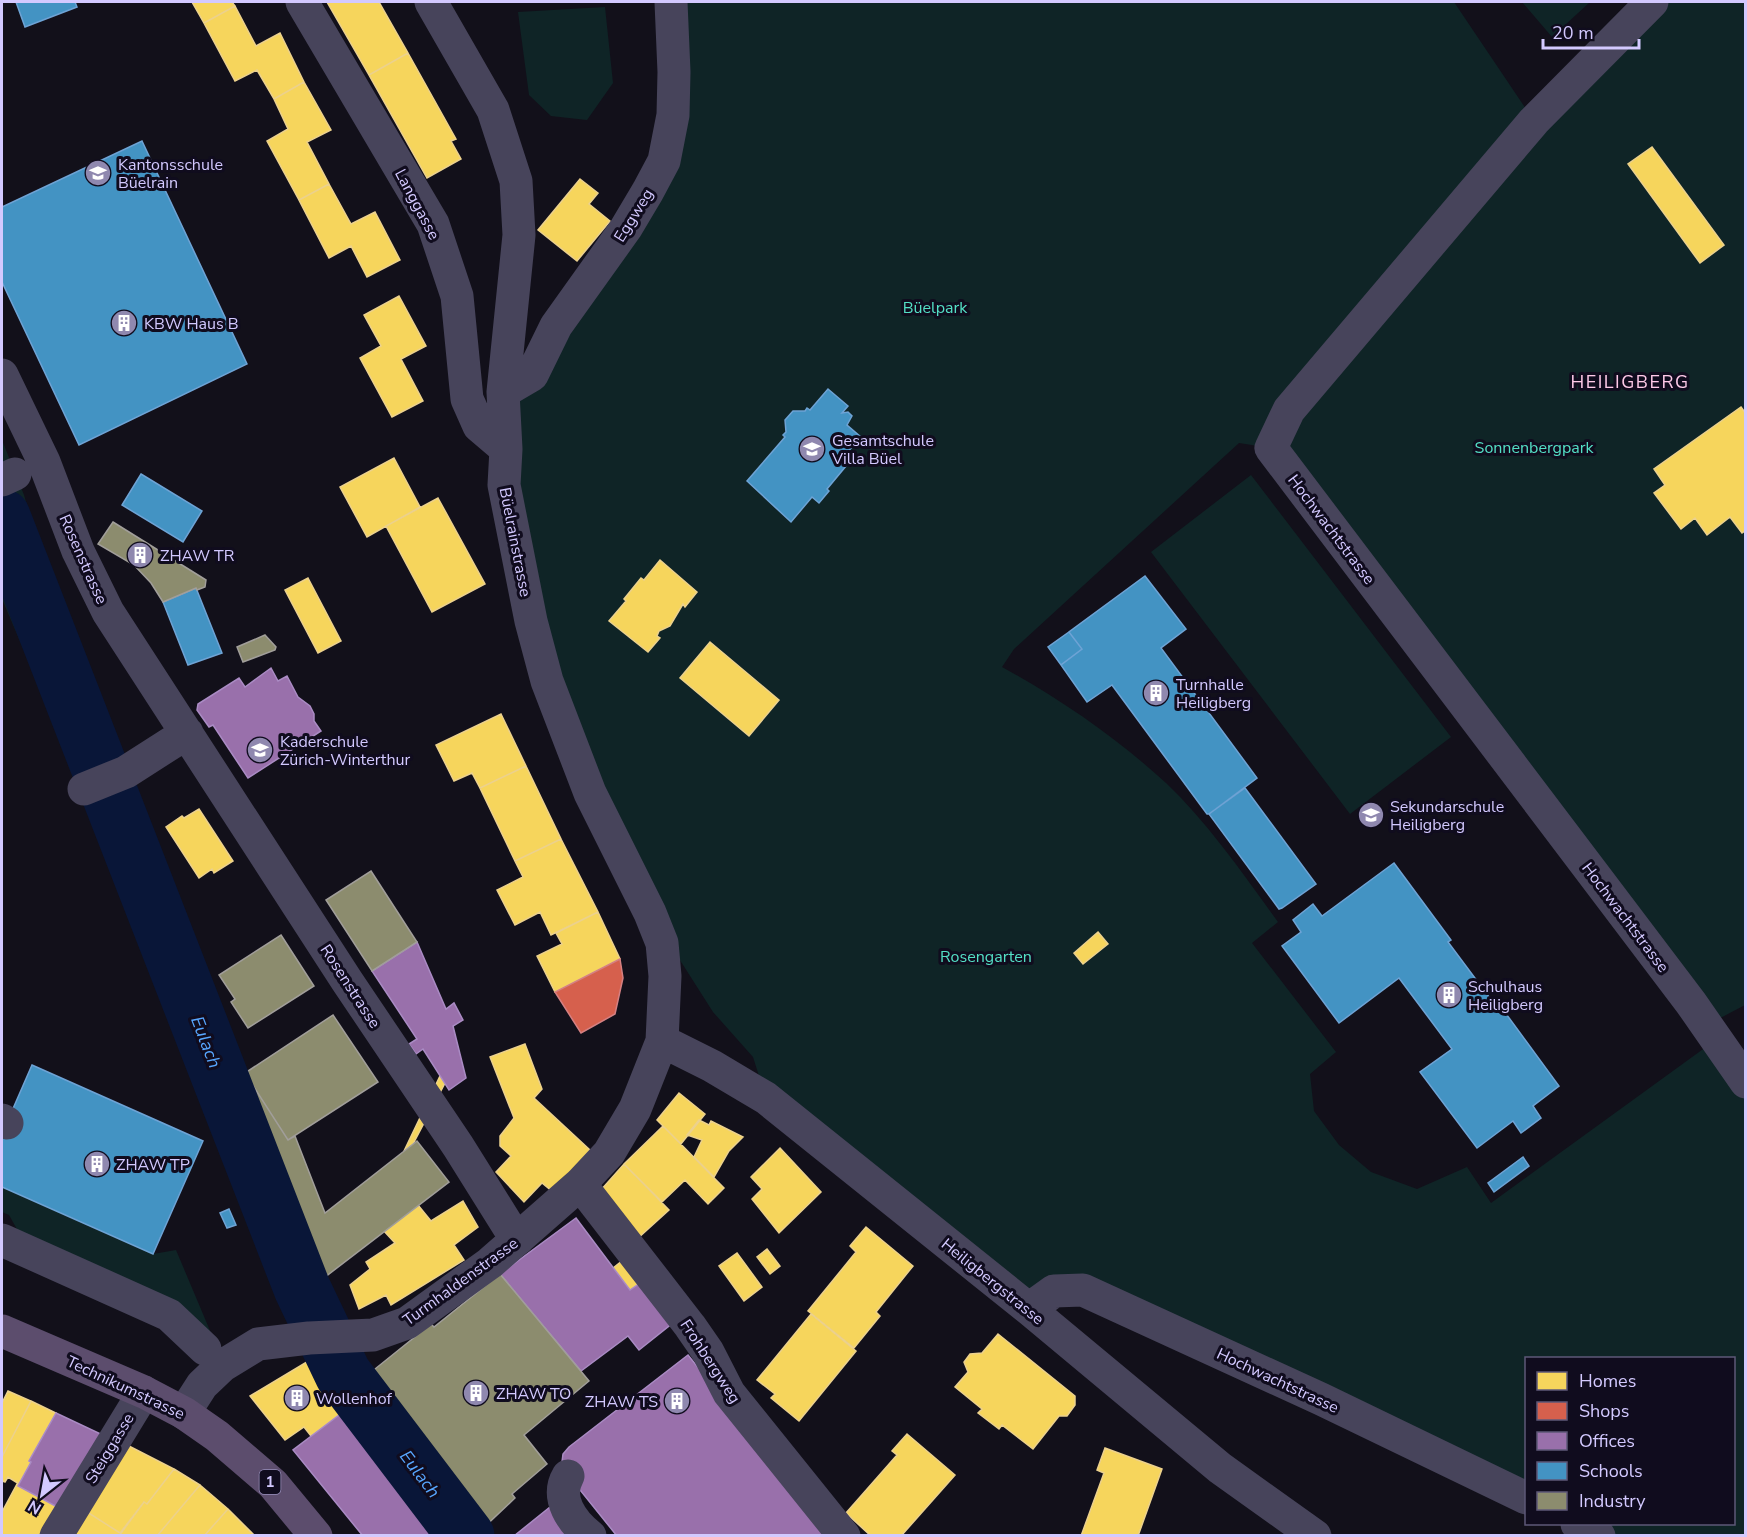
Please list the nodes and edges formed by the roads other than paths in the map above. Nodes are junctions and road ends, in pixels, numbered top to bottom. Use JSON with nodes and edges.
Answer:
{"nodes":[{"id":1,"x":302,"y":2,"type":"edge"},
{"id":2,"x":431,"y":2,"type":"edge"},
{"id":3,"x":671,"y":2,"type":"edge"},
{"id":4,"x":1652,"y":2,"type":"edge"},
{"id":5,"x":2,"y":375,"type":"edge"},
{"id":6,"x":503,"y":392,"type":"junction"},
{"id":7,"x":506,"y":449,"type":"junction"},
{"id":8,"x":187,"y":733,"type":"junction"},
{"id":9,"x":84,"y":789,"type":"dead end"},
{"id":10,"x":662,"y":1041,"type":"junction"},
{"id":11,"x":1746,"y":1082,"type":"edge"},
{"id":12,"x":580,"y":1184,"type":"junction"},
{"id":13,"x":5,"y":1238,"type":"edge"},
{"id":14,"x":518,"y":1239,"type":"junction"},
{"id":15,"x":1029,"y":1309,"type":"junction"},
{"id":16,"x":2,"y":1331,"type":"edge"},
{"id":17,"x":204,"y":1349,"type":"dead end"},
{"id":18,"x":144,"y":1392,"type":"junction"},
{"id":19,"x":184,"y":1413,"type":"junction"},
{"id":20,"x":568,"y":1476,"type":"dead end"},
{"id":21,"x":1525,"y":1496,"type":"edge"},
{"id":22,"x":1579,"y":1525,"type":"edge"},
{"id":23,"x":600,"y":1532,"type":"edge"},
{"id":24,"x":56,"y":1536,"type":"edge"},
{"id":25,"x":316,"y":1536,"type":"edge"},
{"id":26,"x":844,"y":1536,"type":"edge"},
{"id":27,"x":1315,"y":1536,"type":"edge"},
{"id":28,"x":1599,"y":1536,"type":"edge"}],
"edges":[{"from":1,"to":7,"type":"street","name":"Langgasse"},
{"from":2,"to":6,"type":"street","name":"Büelrainstrasse"},
{"from":3,"to":6,"type":"street","name":"Eggweg"},
{"from":4,"to":11,"type":"street","name":"Hochwachtstrasse"},
{"from":5,"to":8,"type":"street","name":"Rosenstrasse"},
{"from":6,"to":7,"type":"street","name":"Büelrainstrasse"},
{"from":7,"to":10,"type":"street","name":"Büelrainstrasse"},
{"from":8,"to":9,"type":"street"},
{"from":8,"to":14,"type":"street","name":"Rosenstrasse"},
{"from":10,"to":12,"type":"street","name":"Turmhaldenstrasse"},
{"from":10,"to":15,"type":"street","name":"Heiligbergstrasse"},
{"from":12,"to":14,"type":"street","name":"Turmhaldenstrasse"},
{"from":12,"to":26,"type":"street","name":"Frohbergweg"},
{"from":13,"to":17,"type":"street"},
{"from":14,"to":19,"type":"street","name":"Turmhaldenstrasse"},
{"from":15,"to":21,"type":"street","name":"Hochwachtstrasse"},
{"from":15,"to":27,"type":"street","name":"Heiligbergstrasse"},
{"from":16,"to":18,"type":"main road","name":"Technikumstrasse","number":"1"},
{"from":18,"to":19,"type":"main road","name":"Technikumstrasse","number":"1"},
{"from":18,"to":24,"type":"street","name":"Steiggasse"},
{"from":19,"to":25,"type":"main road","name":"Technikumstrasse","number":"1"},
{"from":20,"to":23,"type":"street"},
{"from":22,"to":28,"type":"street"}]}
